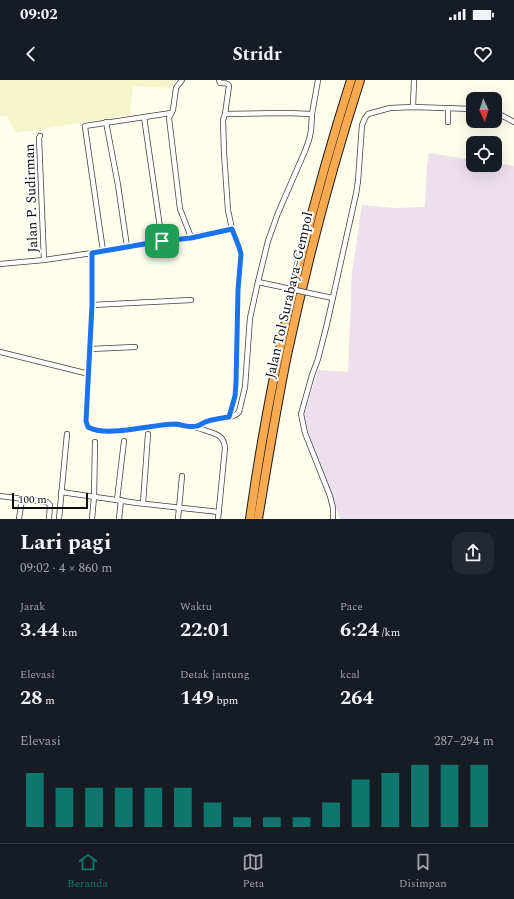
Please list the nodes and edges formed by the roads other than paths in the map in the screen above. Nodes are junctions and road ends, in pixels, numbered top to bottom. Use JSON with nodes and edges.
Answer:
{"nodes":[{"id":1,"x":182,"y":80,"type":"edge"},
{"id":2,"x":219,"y":80,"type":"edge"},
{"id":3,"x":318,"y":80,"type":"edge"},
{"id":4,"x":351,"y":80,"type":"edge"},
{"id":5,"x":360,"y":80,"type":"edge"},
{"id":6,"x":414,"y":80,"type":"edge"},
{"id":7,"x":413,"y":107,"type":"junction"},
{"id":8,"x":448,"y":108,"type":"junction"},
{"id":9,"x":466,"y":109,"type":"edge"},
{"id":10,"x":172,"y":113,"type":"junction"},
{"id":11,"x":225,"y":114,"type":"junction"},
{"id":12,"x":312,"y":114,"type":"junction"},
{"id":13,"x":502,"y":116,"type":"edge"},
{"id":14,"x":144,"y":117,"type":"junction"},
{"id":15,"x":106,"y":122,"type":"junction"},
{"id":16,"x":448,"y":122,"type":"dead end"},
{"id":17,"x":514,"y":122,"type":"edge"},
{"id":18,"x":40,"y":136,"type":"dead end"},
{"id":19,"x":232,"y":229,"type":"junction"},
{"id":20,"x":191,"y":238,"type":"junction"},
{"id":21,"x":162,"y":241,"type":"junction"},
{"id":22,"x":127,"y":247,"type":"junction"},
{"id":23,"x":103,"y":251,"type":"junction"},
{"id":24,"x":92,"y":253,"type":"junction"},
{"id":25,"x":44,"y":260,"type":"junction"},
{"id":26,"x":0,"y":264,"type":"edge"},
{"id":27,"x":258,"y":282,"type":"junction"},
{"id":28,"x":333,"y":298,"type":"junction"},
{"id":29,"x":191,"y":300,"type":"dead end"},
{"id":30,"x":92,"y":305,"type":"junction"},
{"id":31,"x":135,"y":347,"type":"dead end"},
{"id":32,"x":90,"y":349,"type":"junction"},
{"id":33,"x":0,"y":352,"type":"edge"},
{"id":34,"x":89,"y":374,"type":"junction"},
{"id":35,"x":229,"y":417,"type":"junction"},
{"id":36,"x":196,"y":427,"type":"junction"},
{"id":37,"x":67,"y":434,"type":"dead end"},
{"id":38,"x":148,"y":434,"type":"dead end"},
{"id":39,"x":124,"y":441,"type":"dead end"},
{"id":40,"x":95,"y":442,"type":"dead end"},
{"id":41,"x":182,"y":476,"type":"dead end"},
{"id":42,"x":61,"y":492,"type":"junction"},
{"id":43,"x":0,"y":496,"type":"edge"},
{"id":44,"x":94,"y":497,"type":"junction"},
{"id":45,"x":22,"y":498,"type":"junction"},
{"id":46,"x":119,"y":500,"type":"junction"},
{"id":47,"x":143,"y":503,"type":"junction"},
{"id":48,"x":179,"y":508,"type":"junction"},
{"id":49,"x":219,"y":512,"type":"junction"},
{"id":50,"x":19,"y":519,"type":"edge"},
{"id":51,"x":49,"y":519,"type":"edge"},
{"id":52,"x":59,"y":519,"type":"edge"},
{"id":53,"x":92,"y":519,"type":"edge"},
{"id":54,"x":119,"y":519,"type":"edge"},
{"id":55,"x":178,"y":519,"type":"edge"},
{"id":56,"x":218,"y":519,"type":"edge"},
{"id":57,"x":250,"y":519,"type":"edge"},
{"id":58,"x":258,"y":519,"type":"edge"},
{"id":59,"x":333,"y":519,"type":"edge"}],
"edges":[{"from":1,"to":10,"type":"street"},
{"from":2,"to":11,"type":"street"},
{"from":3,"to":12,"type":"street"},
{"from":4,"to":57,"type":"highway","name":"Jalan Tol Surabaya–Gempol"},
{"from":5,"to":58,"type":"highway","name":"Jalan Tol Surabaya–Gempol"},
{"from":6,"to":7,"type":"street"},
{"from":7,"to":8,"type":"street"},
{"from":7,"to":28,"type":"street"},
{"from":8,"to":9,"type":"street"},
{"from":8,"to":16,"type":"street"},
{"from":10,"to":14,"type":"street"},
{"from":10,"to":20,"type":"street"},
{"from":11,"to":12,"type":"street"},
{"from":11,"to":19,"type":"street"},
{"from":12,"to":27,"type":"street"},
{"from":13,"to":17,"type":"street"},
{"from":14,"to":15,"type":"street"},
{"from":14,"to":21,"type":"street"},
{"from":15,"to":22,"type":"street"},
{"from":15,"to":23,"type":"street"},
{"from":18,"to":25,"type":"street","name":"Jalan P. Sudirman"},
{"from":19,"to":20,"type":"street"},
{"from":19,"to":35,"type":"street"},
{"from":20,"to":21,"type":"street"},
{"from":21,"to":22,"type":"street"},
{"from":22,"to":23,"type":"street"},
{"from":23,"to":24,"type":"street"},
{"from":24,"to":25,"type":"street"},
{"from":24,"to":30,"type":"street"},
{"from":25,"to":26,"type":"street"},
{"from":27,"to":28,"type":"street","bridge":true},
{"from":27,"to":35,"type":"street"},
{"from":28,"to":59,"type":"street"},
{"from":29,"to":30,"type":"street"},
{"from":30,"to":32,"type":"street"},
{"from":31,"to":32,"type":"street"},
{"from":32,"to":34,"type":"street"},
{"from":33,"to":34,"type":"street"},
{"from":34,"to":36,"type":"street"},
{"from":35,"to":36,"type":"street"},
{"from":36,"to":49,"type":"street"},
{"from":37,"to":42,"type":"street"},
{"from":38,"to":47,"type":"street"},
{"from":39,"to":46,"type":"street"},
{"from":40,"to":44,"type":"street"},
{"from":41,"to":48,"type":"street"},
{"from":42,"to":44,"type":"street"},
{"from":42,"to":52,"type":"street"},
{"from":43,"to":45,"type":"street"},
{"from":44,"to":46,"type":"street"},
{"from":44,"to":53,"type":"street"},
{"from":45,"to":50,"type":"street"},
{"from":45,"to":51,"type":"street"},
{"from":46,"to":47,"type":"street"},
{"from":46,"to":54,"type":"street"},
{"from":47,"to":48,"type":"street"},
{"from":48,"to":49,"type":"street"},
{"from":48,"to":55,"type":"street"},
{"from":49,"to":56,"type":"street"}]}
